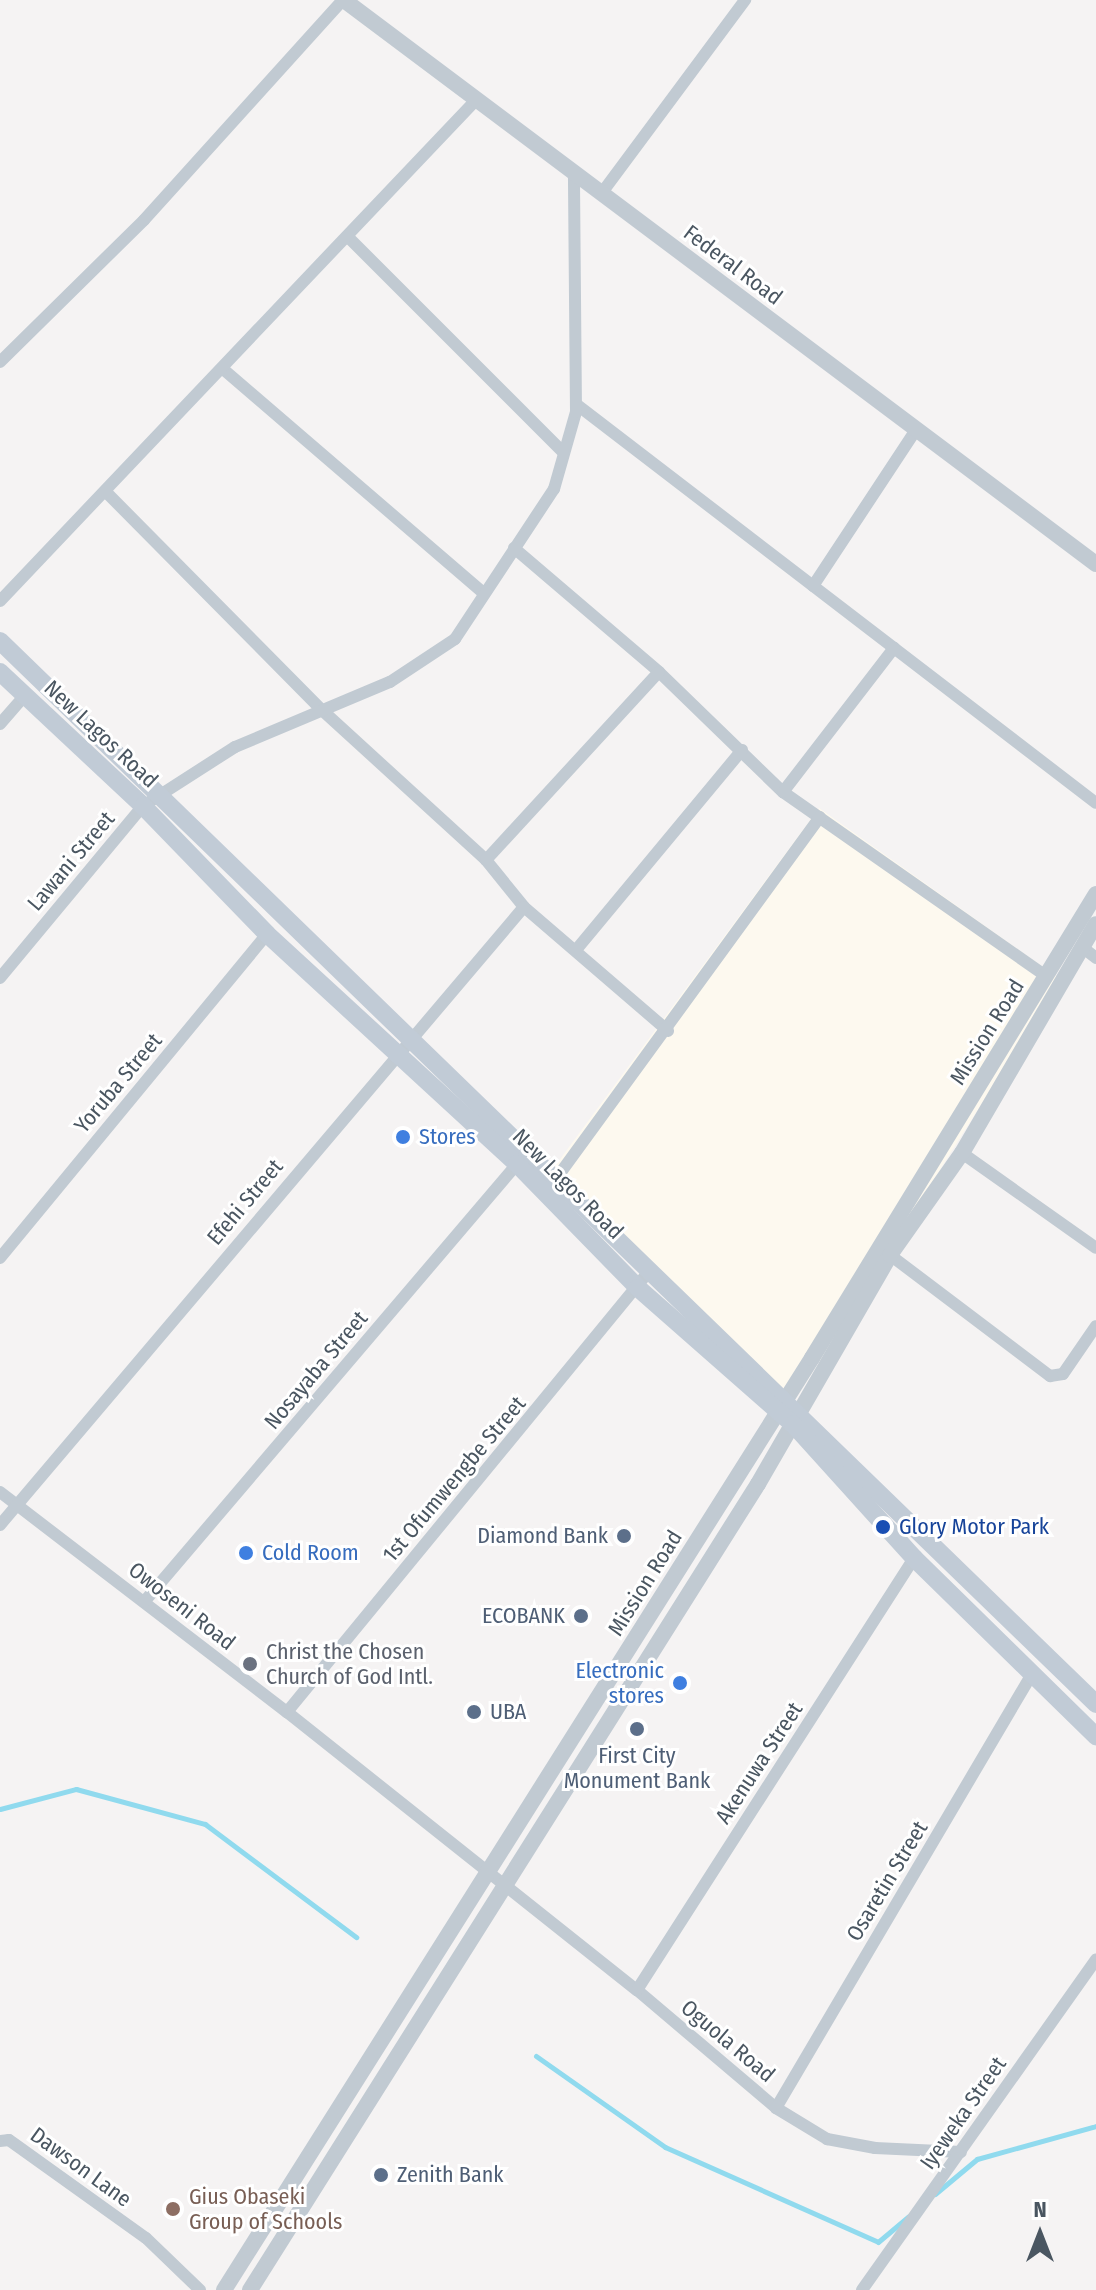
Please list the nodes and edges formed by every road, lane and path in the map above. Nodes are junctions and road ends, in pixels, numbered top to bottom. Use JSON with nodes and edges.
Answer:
{"nodes":[{"id":1,"x":344,"y":0,"type":"edge"},
{"id":2,"x":745,"y":0,"type":"edge"},
{"id":3,"x":476,"y":100,"type":"junction"},
{"id":4,"x":574,"y":173,"type":"junction"},
{"id":5,"x":601,"y":194,"type":"junction"},
{"id":6,"x":348,"y":237,"type":"junction"},
{"id":7,"x":0,"y":362,"type":"edge"},
{"id":8,"x":223,"y":369,"type":"junction"},
{"id":9,"x":576,"y":404,"type":"junction"},
{"id":10,"x":916,"y":430,"type":"junction"},
{"id":11,"x":564,"y":453,"type":"junction"},
{"id":12,"x":107,"y":493,"type":"junction"},
{"id":13,"x":514,"y":548,"type":"junction"},
{"id":14,"x":1096,"y":564,"type":"edge"},
{"id":15,"x":813,"y":586,"type":"junction"},
{"id":16,"x":483,"y":593,"type":"junction"},
{"id":17,"x":0,"y":601,"type":"edge"},
{"id":18,"x":0,"y":641,"type":"edge"},
{"id":19,"x":894,"y":648,"type":"junction"},
{"id":20,"x":0,"y":672,"type":"edge"},
{"id":21,"x":659,"y":672,"type":"junction"},
{"id":22,"x":24,"y":696,"type":"junction"},
{"id":23,"x":323,"y":711,"type":"junction"},
{"id":24,"x":0,"y":724,"type":"edge"},
{"id":25,"x":742,"y":750,"type":"junction"},
{"id":26,"x":783,"y":792,"type":"junction"},
{"id":27,"x":161,"y":793,"type":"junction"},
{"id":28,"x":1096,"y":803,"type":"edge"},
{"id":29,"x":143,"y":806,"type":"junction"},
{"id":30,"x":820,"y":817,"type":"junction"},
{"id":31,"x":486,"y":860,"type":"junction"},
{"id":32,"x":1096,"y":894,"type":"edge"},
{"id":33,"x":524,"y":907,"type":"junction"},
{"id":34,"x":1096,"y":924,"type":"edge"},
{"id":35,"x":267,"y":934,"type":"junction"},
{"id":36,"x":576,"y":950,"type":"junction"},
{"id":37,"x":1089,"y":952,"type":"edge"},
{"id":38,"x":1047,"y":977,"type":"junction"},
{"id":39,"x":0,"y":978,"type":"edge"},
{"id":40,"x":668,"y":1031,"type":"junction"},
{"id":41,"x":402,"y":1046,"type":"junction"},
{"id":42,"x":962,"y":1153,"type":"junction"},
{"id":43,"x":517,"y":1164,"type":"junction"},
{"id":44,"x":550,"y":1186,"type":"junction"},
{"id":45,"x":1096,"y":1248,"type":"edge"},
{"id":46,"x":890,"y":1255,"type":"junction"},
{"id":47,"x":0,"y":1258,"type":"edge"},
{"id":48,"x":650,"y":1270,"type":"junction"},
{"id":49,"x":638,"y":1288,"type":"junction"},
{"id":50,"x":1096,"y":1326,"type":"edge"},
{"id":51,"x":782,"y":1405,"type":"junction"},
{"id":52,"x":797,"y":1418,"type":"junction"},
{"id":53,"x":0,"y":1492,"type":"edge"},
{"id":54,"x":17,"y":1505,"type":"junction"},
{"id":55,"x":0,"y":1525,"type":"edge"},
{"id":56,"x":914,"y":1558,"type":"junction"},
{"id":57,"x":144,"y":1602,"type":"junction"},
{"id":58,"x":1032,"y":1674,"type":"junction"},
{"id":59,"x":1096,"y":1704,"type":"edge"},
{"id":60,"x":287,"y":1712,"type":"junction"},
{"id":61,"x":1096,"y":1736,"type":"edge"},
{"id":62,"x":488,"y":1873,"type":"junction"},
{"id":63,"x":502,"y":1884,"type":"junction"},
{"id":64,"x":1096,"y":1959,"type":"edge"},
{"id":65,"x":637,"y":1990,"type":"junction"},
{"id":66,"x":776,"y":2108,"type":"junction"},
{"id":67,"x":3,"y":2138,"type":"edge"},
{"id":68,"x":961,"y":2152,"type":"junction"},
{"id":69,"x":200,"y":2290,"type":"edge"},
{"id":70,"x":224,"y":2290,"type":"edge"},
{"id":71,"x":250,"y":2290,"type":"edge"},
{"id":72,"x":862,"y":2290,"type":"edge"}],
"edges":[{"from":1,"to":3,"type":"street","name":"Federal Road"},
{"from":1,"to":7,"type":"street"},
{"from":2,"to":5,"type":"street"},
{"from":3,"to":4,"type":"street","name":"Federal Road"},
{"from":3,"to":6,"type":"street"},
{"from":4,"to":5,"type":"street","name":"Federal Road"},
{"from":4,"to":9,"type":"street","name":"Lawani Street"},
{"from":5,"to":10,"type":"street","name":"Federal Road"},
{"from":6,"to":8,"type":"street"},
{"from":6,"to":11,"type":"street"},
{"from":8,"to":12,"type":"street"},
{"from":8,"to":16,"type":"street"},
{"from":9,"to":11,"type":"street","name":"Lawani Street"},
{"from":9,"to":15,"type":"street"},
{"from":10,"to":14,"type":"street","name":"Federal Road"},
{"from":10,"to":15,"type":"street"},
{"from":11,"to":13,"type":"street","name":"Lawani Street"},
{"from":12,"to":17,"type":"street"},
{"from":12,"to":23,"type":"street"},
{"from":13,"to":16,"type":"street","name":"Lawani Street"},
{"from":13,"to":21,"type":"street"},
{"from":15,"to":19,"type":"street"},
{"from":16,"to":23,"type":"street","name":"Lawani Street"},
{"from":18,"to":27,"type":"main road","name":"New Lagos Road"},
{"from":19,"to":26,"type":"street"},
{"from":19,"to":28,"type":"street"},
{"from":20,"to":22,"type":"main road","name":"New Lagos Road"},
{"from":21,"to":25,"type":"street"},
{"from":21,"to":31,"type":"street"},
{"from":22,"to":24,"type":"street"},
{"from":22,"to":29,"type":"main road","name":"New Lagos Road"},
{"from":23,"to":27,"type":"street","name":"Lawani Street"},
{"from":23,"to":31,"type":"street"},
{"from":25,"to":26,"type":"street"},
{"from":25,"to":36,"type":"street"},
{"from":26,"to":30,"type":"street"},
{"from":27,"to":29,"type":"street","name":"Lawani Street"},
{"from":27,"to":41,"type":"main road","name":"New Lagos Road"},
{"from":29,"to":35,"type":"main road","name":"New Lagos Road"},
{"from":29,"to":39,"type":"street","name":"Lawani Street"},
{"from":30,"to":38,"type":"street"},
{"from":30,"to":40,"type":"street"},
{"from":31,"to":33,"type":"street"},
{"from":32,"to":38,"type":"street","name":"Mission Road"},
{"from":33,"to":36,"type":"street"},
{"from":33,"to":41,"type":"street","name":"Efehi Street"},
{"from":34,"to":37,"type":"street","name":"Mission Road"},
{"from":35,"to":41,"type":"main road","name":"New Lagos Road"},
{"from":35,"to":47,"type":"street","name":"Yoruba Street"},
{"from":36,"to":40,"type":"street"},
{"from":37,"to":42,"type":"street","name":"Mission Road"},
{"from":38,"to":51,"type":"street","name":"Mission Road"},
{"from":40,"to":44,"type":"street"},
{"from":41,"to":43,"type":"main road","name":"New Lagos Road"},
{"from":41,"to":44,"type":"main road","name":"New Lagos Road"},
{"from":41,"to":54,"type":"street","name":"Efehi Street"},
{"from":42,"to":45,"type":"street"},
{"from":42,"to":46,"type":"street","name":"Mission Road"},
{"from":43,"to":44,"type":"main road","name":"New Lagos Road"},
{"from":43,"to":57,"type":"street","name":"Nosayaba Street"},
{"from":44,"to":48,"type":"main road","name":"New Lagos Road"},
{"from":44,"to":49,"type":"main road","name":"New Lagos Road"},
{"from":46,"to":50,"type":"street"},
{"from":46,"to":52,"type":"street","name":"Mission Road"},
{"from":48,"to":49,"type":"street","name":"1st Ofumwengbe Street"},
{"from":48,"to":51,"type":"main road","name":"New Lagos Road"},
{"from":49,"to":51,"type":"main road","name":"New Lagos Road"},
{"from":49,"to":60,"type":"street","name":"1st Ofumwengbe Street"},
{"from":51,"to":52,"type":"main road","name":"New Lagos Road"},
{"from":51,"to":62,"type":"street","name":"Mission Road"},
{"from":52,"to":56,"type":"main road","name":"New Lagos Road"},
{"from":52,"to":59,"type":"main road","name":"New Lagos Road"},
{"from":52,"to":63,"type":"street","name":"Mission Road"},
{"from":53,"to":54,"type":"street","name":"Owoseni Road"},
{"from":54,"to":55,"type":"street","name":"Efehi Street"},
{"from":54,"to":57,"type":"street","name":"Owoseni Road"},
{"from":56,"to":58,"type":"main road","name":"New Lagos Road"},
{"from":56,"to":65,"type":"street","name":"Akenuwa Street"},
{"from":57,"to":60,"type":"street","name":"Owoseni Road"},
{"from":58,"to":61,"type":"main road","name":"New Lagos Road"},
{"from":58,"to":66,"type":"street","name":"Osaretin Street"},
{"from":60,"to":62,"type":"street","name":"Owoseni Road"},
{"from":62,"to":63,"type":"street","name":"Owoseni Road"},
{"from":62,"to":70,"type":"street","name":"Mission Road"},
{"from":63,"to":65,"type":"street","name":"Oguola Road"},
{"from":63,"to":71,"type":"street","name":"Mission Road"},
{"from":64,"to":68,"type":"street","name":"Iyeweka Street"},
{"from":65,"to":66,"type":"street","name":"Oguola Road"},
{"from":66,"to":68,"type":"street","name":"Oguola Road"},
{"from":67,"to":69,"type":"street","name":"Dawson Lane"},
{"from":68,"to":72,"type":"street","name":"Iyeweka Street"}]}
